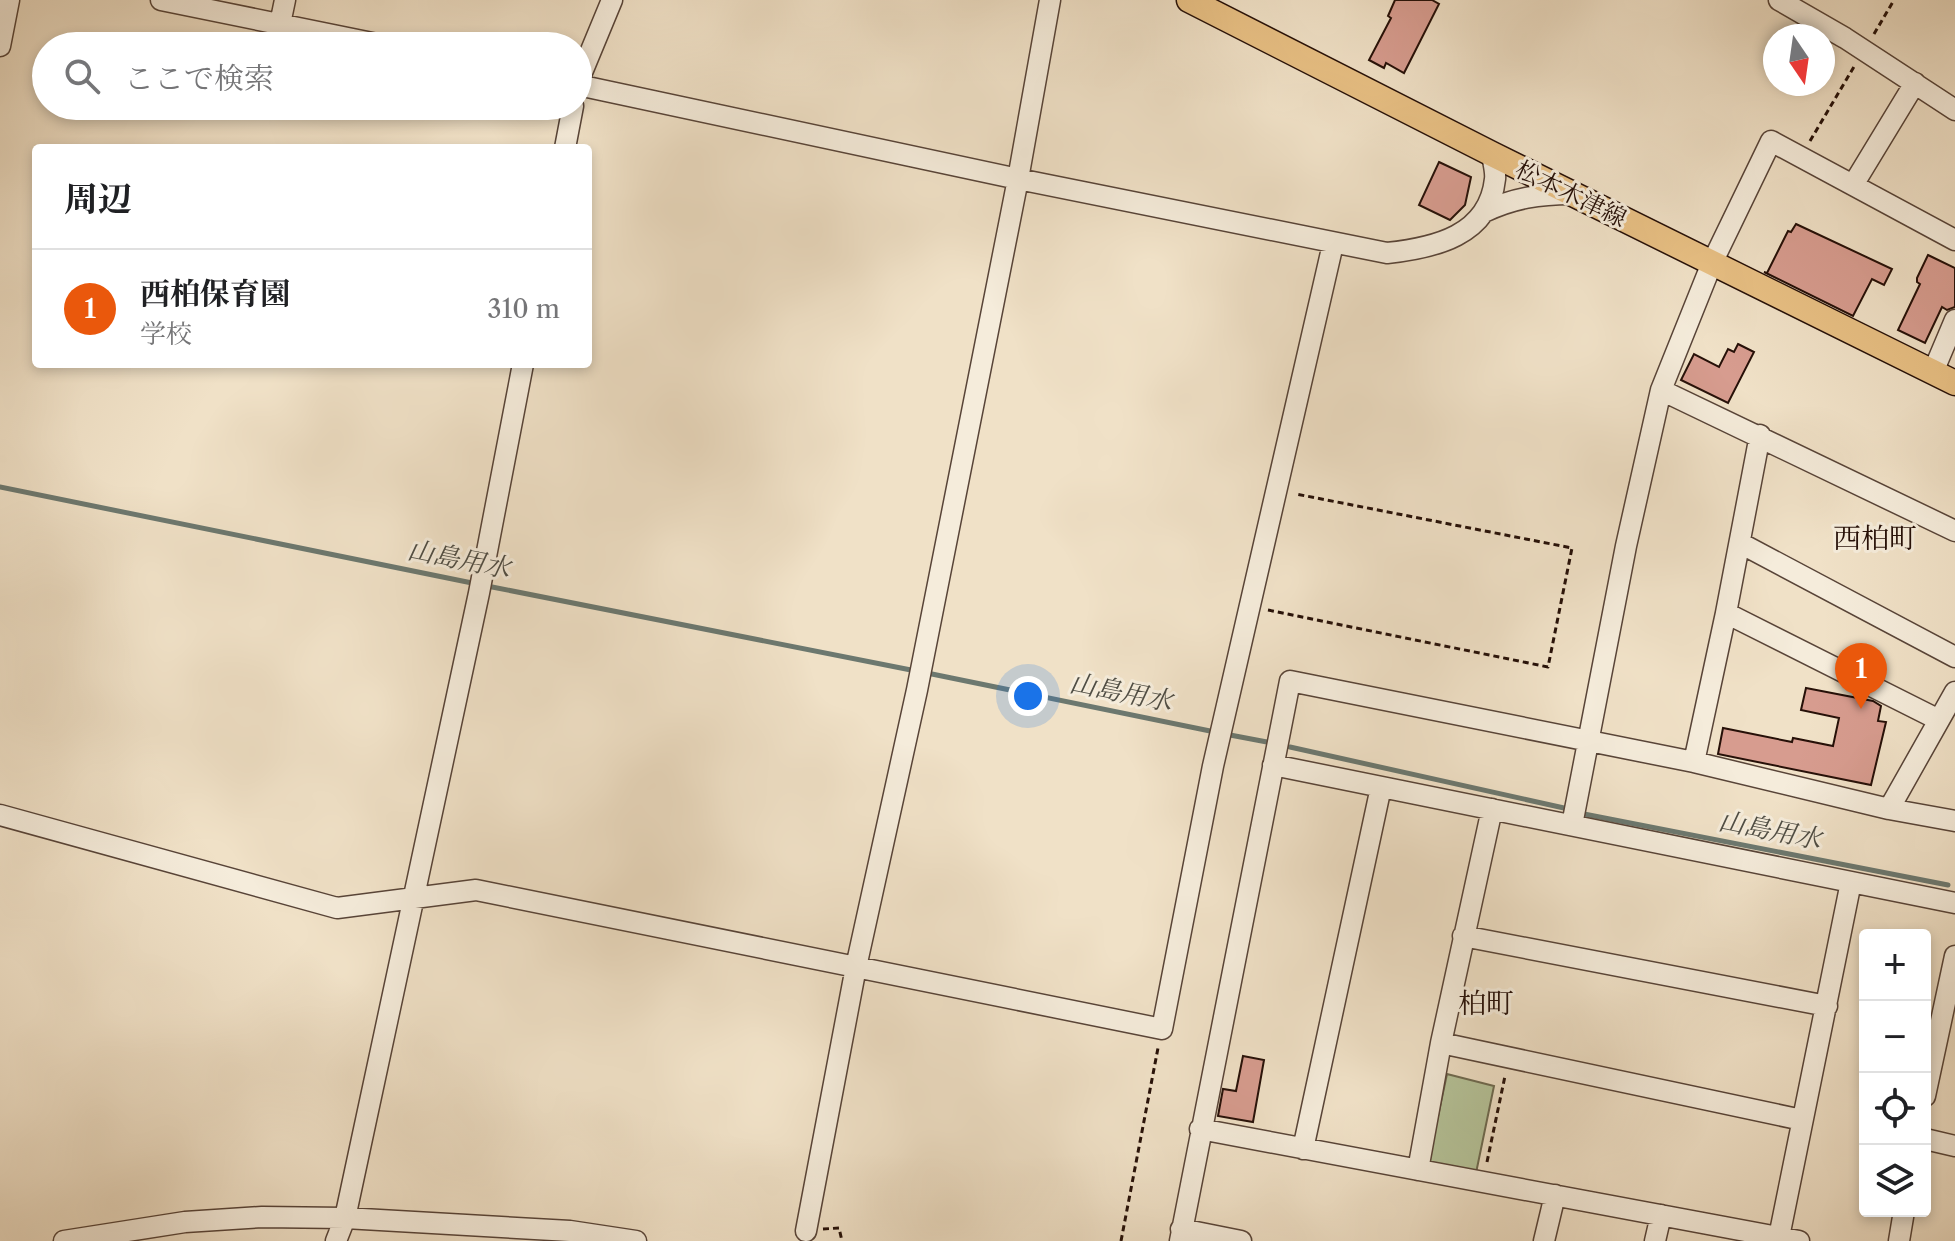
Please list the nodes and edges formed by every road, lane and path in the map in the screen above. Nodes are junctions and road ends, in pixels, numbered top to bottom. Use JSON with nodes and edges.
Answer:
{"nodes":[{"id":1,"x":9,"y":0,"type":"edge"},
{"id":2,"x":161,"y":0,"type":"edge"},
{"id":3,"x":285,"y":0,"type":"edge"},
{"id":4,"x":612,"y":0,"type":"edge"},
{"id":5,"x":1050,"y":0,"type":"edge"},
{"id":6,"x":1189,"y":0,"type":"edge"},
{"id":7,"x":1779,"y":0,"type":"edge"},
{"id":8,"x":1894,"y":0,"type":"edge"},
{"id":9,"x":280,"y":24,"type":"junction"},
{"id":10,"x":319,"y":32,"type":"edge"},
{"id":11,"x":0,"y":46,"type":"edge"},
{"id":12,"x":592,"y":49,"type":"edge"},
{"id":13,"x":1864,"y":50,"type":"junction"},
{"id":14,"x":1915,"y":83,"type":"junction"},
{"id":15,"x":592,"y":87,"type":"edge"},
{"id":16,"x":1955,"y":110,"type":"edge"},
{"id":17,"x":570,"y":120,"type":"edge"},
{"id":18,"x":566,"y":144,"type":"edge"},
{"id":19,"x":1492,"y":154,"type":"junction"},
{"id":20,"x":1800,"y":157,"type":"junction"},
{"id":21,"x":1018,"y":179,"type":"junction"},
{"id":22,"x":1853,"y":185,"type":"junction"},
{"id":23,"x":1571,"y":194,"type":"junction"},
{"id":24,"x":1484,"y":212,"type":"junction"},
{"id":25,"x":1955,"y":240,"type":"edge"},
{"id":26,"x":1333,"y":244,"type":"junction"},
{"id":27,"x":1712,"y":263,"type":"junction"},
{"id":28,"x":1955,"y":320,"type":"edge"},
{"id":29,"x":522,"y":368,"type":"edge"},
{"id":30,"x":1933,"y":372,"type":"junction"},
{"id":31,"x":1955,"y":383,"type":"edge"},
{"id":32,"x":1661,"y":390,"type":"junction"},
{"id":33,"x":1760,"y":435,"type":"junction"},
{"id":34,"x":1276,"y":490,"type":"junction"},
{"id":35,"x":1955,"y":531,"type":"edge"},
{"id":36,"x":1740,"y":543,"type":"junction"},
{"id":37,"x":1250,"y":607,"type":"junction"},
{"id":38,"x":1726,"y":613,"type":"junction"},
{"id":39,"x":1955,"y":657,"type":"edge"},
{"id":40,"x":1955,"y":692,"type":"edge"},
{"id":41,"x":1939,"y":720,"type":"junction"},
{"id":42,"x":1588,"y":742,"type":"junction"},
{"id":43,"x":1694,"y":762,"type":"junction"},
{"id":44,"x":1273,"y":765,"type":"junction"},
{"id":45,"x":1381,"y":787,"type":"junction"},
{"id":46,"x":1492,"y":809,"type":"junction"},
{"id":47,"x":1889,"y":809,"type":"junction"},
{"id":48,"x":0,"y":815,"type":"edge"},
{"id":49,"x":1955,"y":821,"type":"edge"},
{"id":50,"x":1572,"y":825,"type":"junction"},
{"id":51,"x":1851,"y":882,"type":"junction"},
{"id":52,"x":414,"y":897,"type":"junction"},
{"id":53,"x":1955,"y":903,"type":"edge"},
{"id":54,"x":1463,"y":936,"type":"junction"},
{"id":55,"x":1955,"y":956,"type":"edge"},
{"id":56,"x":856,"y":967,"type":"junction"},
{"id":57,"x":1827,"y":1006,"type":"junction"},
{"id":58,"x":1948,"y":1025,"type":"edge"},
{"id":59,"x":1162,"y":1029,"type":"junction"},
{"id":60,"x":1441,"y":1043,"type":"junction"},
{"id":61,"x":1509,"y":1059,"type":"junction"},
{"id":62,"x":1931,"y":1077,"type":"edge"},
{"id":63,"x":1802,"y":1120,"type":"junction"},
{"id":64,"x":1200,"y":1129,"type":"junction"},
{"id":65,"x":1931,"y":1140,"type":"edge"},
{"id":66,"x":1955,"y":1146,"type":"edge"},
{"id":67,"x":1303,"y":1149,"type":"junction"},
{"id":68,"x":1418,"y":1170,"type":"junction"},
{"id":69,"x":1483,"y":1182,"type":"junction"},
{"id":70,"x":1555,"y":1195,"type":"junction"},
{"id":71,"x":1661,"y":1215,"type":"junction"},
{"id":72,"x":1903,"y":1217,"type":"edge"},
{"id":73,"x":345,"y":1218,"type":"junction"},
{"id":74,"x":806,"y":1231,"type":"joint"},
{"id":75,"x":1180,"y":1235,"type":"edge"},
{"id":76,"x":1779,"y":1237,"type":"junction"},
{"id":77,"x":64,"y":1241,"type":"edge"},
{"id":78,"x":336,"y":1241,"type":"edge"},
{"id":79,"x":636,"y":1241,"type":"edge"},
{"id":80,"x":842,"y":1241,"type":"edge"},
{"id":81,"x":1121,"y":1241,"type":"edge"},
{"id":82,"x":1241,"y":1241,"type":"edge"},
{"id":83,"x":1544,"y":1241,"type":"edge"},
{"id":84,"x":1655,"y":1241,"type":"edge"},
{"id":85,"x":1799,"y":1241,"type":"edge"},
{"id":86,"x":1899,"y":1241,"type":"edge"}],
"edges":[{"from":1,"to":11,"type":"street"},
{"from":2,"to":9,"type":"street"},
{"from":3,"to":9,"type":"street"},
{"from":4,"to":12,"type":"street"},
{"from":5,"to":21,"type":"street"},
{"from":6,"to":19,"type":"main road","name":"松本木津線"},
{"from":7,"to":13,"type":"street"},
{"from":8,"to":13,"type":"path"},
{"from":9,"to":10,"type":"street"},
{"from":13,"to":14,"type":"street"},
{"from":13,"to":20,"type":"path"},
{"from":14,"to":16,"type":"street"},
{"from":14,"to":22,"type":"street"},
{"from":15,"to":21,"type":"street"},
{"from":17,"to":18,"type":"street"},
{"from":19,"to":23,"type":"main road","name":"松本木津線"},
{"from":19,"to":24,"type":"street"},
{"from":20,"to":22,"type":"street"},
{"from":20,"to":27,"type":"street"},
{"from":21,"to":26,"type":"street"},
{"from":21,"to":56,"type":"street"},
{"from":22,"to":25,"type":"street"},
{"from":23,"to":24,"type":"street"},
{"from":23,"to":27,"type":"main road","name":"松本木津線"},
{"from":24,"to":26,"type":"street"},
{"from":26,"to":34,"type":"street"},
{"from":27,"to":30,"type":"main road","name":"松本木津線"},
{"from":27,"to":32,"type":"street"},
{"from":28,"to":30,"type":"street"},
{"from":29,"to":52,"type":"street"},
{"from":30,"to":31,"type":"main road","name":"松本木津線"},
{"from":32,"to":33,"type":"street"},
{"from":32,"to":42,"type":"street"},
{"from":33,"to":35,"type":"street"},
{"from":33,"to":36,"type":"street"},
{"from":34,"to":37,"type":"street"},
{"from":34,"to":37,"type":"path"},
{"from":36,"to":38,"type":"street"},
{"from":36,"to":39,"type":"street"},
{"from":37,"to":59,"type":"street"},
{"from":38,"to":41,"type":"street"},
{"from":38,"to":43,"type":"street"},
{"from":40,"to":41,"type":"street"},
{"from":41,"to":47,"type":"street"},
{"from":42,"to":43,"type":"street"},
{"from":42,"to":44,"type":"street"},
{"from":42,"to":50,"type":"street"},
{"from":43,"to":47,"type":"street"},
{"from":44,"to":45,"type":"street"},
{"from":44,"to":64,"type":"street"},
{"from":45,"to":46,"type":"street"},
{"from":45,"to":67,"type":"street"},
{"from":46,"to":50,"type":"street"},
{"from":46,"to":54,"type":"street"},
{"from":47,"to":49,"type":"street"},
{"from":48,"to":52,"type":"street"},
{"from":50,"to":51,"type":"street"},
{"from":51,"to":53,"type":"street"},
{"from":51,"to":57,"type":"street"},
{"from":52,"to":56,"type":"street"},
{"from":52,"to":73,"type":"street"},
{"from":54,"to":57,"type":"street"},
{"from":54,"to":60,"type":"street"},
{"from":55,"to":58,"type":"street"},
{"from":56,"to":59,"type":"street"},
{"from":56,"to":74,"type":"street"},
{"from":57,"to":63,"type":"street"},
{"from":58,"to":62,"type":"street"},
{"from":59,"to":81,"type":"path"},
{"from":60,"to":61,"type":"street"},
{"from":60,"to":68,"type":"street"},
{"from":61,"to":63,"type":"street"},
{"from":61,"to":69,"type":"path"},
{"from":63,"to":76,"type":"street"},
{"from":64,"to":67,"type":"street"},
{"from":64,"to":75,"type":"street"},
{"from":65,"to":66,"type":"street"},
{"from":67,"to":68,"type":"street"},
{"from":68,"to":69,"type":"street"},
{"from":69,"to":70,"type":"street"},
{"from":70,"to":71,"type":"street"},
{"from":70,"to":83,"type":"street"},
{"from":71,"to":76,"type":"street"},
{"from":71,"to":84,"type":"street"},
{"from":72,"to":86,"type":"street"},
{"from":73,"to":77,"type":"street"},
{"from":73,"to":78,"type":"street"},
{"from":73,"to":79,"type":"street"},
{"from":74,"to":80,"type":"path"},
{"from":75,"to":82,"type":"street"},
{"from":76,"to":85,"type":"street"}]}
